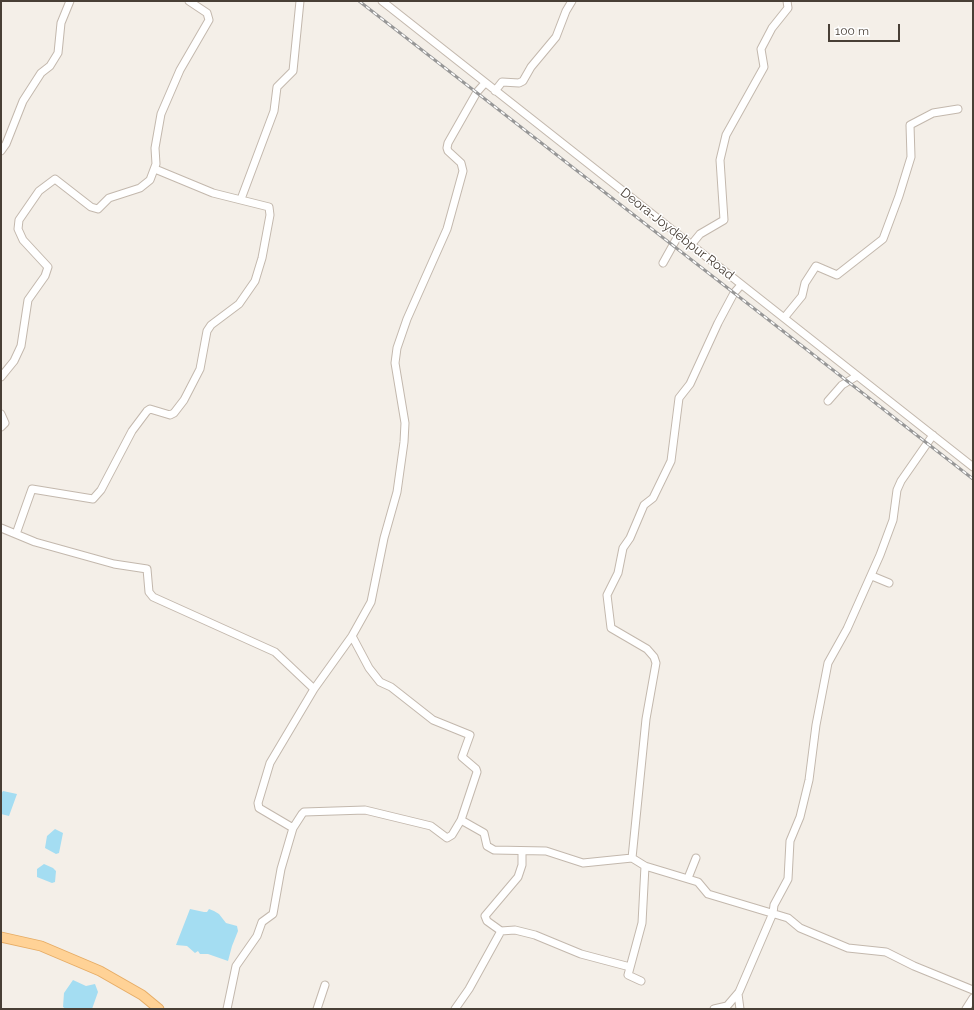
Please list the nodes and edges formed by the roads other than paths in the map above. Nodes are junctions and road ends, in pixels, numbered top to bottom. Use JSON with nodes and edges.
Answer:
{"nodes":[{"id":1,"x":70,"y":1,"type":"edge"},
{"id":2,"x":189,"y":1,"type":"edge"},
{"id":3,"x":300,"y":1,"type":"edge"},
{"id":4,"x":382,"y":1,"type":"edge"},
{"id":5,"x":572,"y":1,"type":"edge"},
{"id":6,"x":787,"y":1,"type":"edge"},
{"id":7,"x":485,"y":83,"type":"junction"},
{"id":8,"x":495,"y":91,"type":"junction"},
{"id":9,"x":958,"y":109,"type":"dead end"},
{"id":10,"x":4,"y":143,"type":"edge"},
{"id":11,"x":1,"y":151,"type":"edge"},
{"id":12,"x":155,"y":169,"type":"junction"},
{"id":13,"x":241,"y":199,"type":"junction"},
{"id":14,"x":678,"y":236,"type":"junction"},
{"id":15,"x":691,"y":245,"type":"junction"},
{"id":16,"x":663,"y":263,"type":"dead end"},
{"id":17,"x":741,"y":285,"type":"junction"},
{"id":18,"x":784,"y":318,"type":"junction"},
{"id":19,"x":857,"y":376,"type":"junction"},
{"id":20,"x":1,"y":378,"type":"edge"},
{"id":21,"x":828,"y":401,"type":"dead end"},
{"id":22,"x":1,"y":414,"type":"edge"},
{"id":23,"x":1,"y":427,"type":"edge"},
{"id":24,"x":933,"y":435,"type":"junction"},
{"id":25,"x":973,"y":467,"type":"edge"},
{"id":26,"x":1,"y":528,"type":"edge"},
{"id":27,"x":16,"y":534,"type":"junction"},
{"id":28,"x":872,"y":576,"type":"junction"},
{"id":29,"x":889,"y":583,"type":"dead end"},
{"id":30,"x":352,"y":636,"type":"junction"},
{"id":31,"x":314,"y":688,"type":"junction"},
{"id":32,"x":461,"y":820,"type":"junction"},
{"id":33,"x":293,"y":828,"type":"junction"},
{"id":34,"x":522,"y":851,"type":"junction"},
{"id":35,"x":632,"y":858,"type":"junction"},
{"id":36,"x":696,"y":858,"type":"dead end"},
{"id":37,"x":644,"y":866,"type":"junction"},
{"id":38,"x":688,"y":878,"type":"junction"},
{"id":39,"x":773,"y":913,"type":"junction"},
{"id":40,"x":502,"y":931,"type":"junction"},
{"id":41,"x":1,"y":937,"type":"edge"},
{"id":42,"x":630,"y":967,"type":"junction"},
{"id":43,"x":641,"y":981,"type":"dead end"},
{"id":44,"x":324,"y":985,"type":"dead end"},
{"id":45,"x":973,"y":990,"type":"edge"},
{"id":46,"x":738,"y":994,"type":"junction"},
{"id":47,"x":973,"y":998,"type":"edge"},
{"id":48,"x":159,"y":1009,"type":"edge"},
{"id":49,"x":226,"y":1009,"type":"edge"},
{"id":50,"x":317,"y":1009,"type":"edge"},
{"id":51,"x":455,"y":1009,"type":"edge"},
{"id":52,"x":714,"y":1009,"type":"edge"},
{"id":53,"x":740,"y":1009,"type":"edge"},
{"id":54,"x":966,"y":1009,"type":"edge"}],
"edges":[{"from":1,"to":10,"type":"street"},
{"from":2,"to":12,"type":"street"},
{"from":3,"to":13,"type":"street"},
{"from":4,"to":7,"type":"street","name":"Deora-Joydebpur Road"},
{"from":5,"to":8,"type":"street"},
{"from":6,"to":15,"type":"street"},
{"from":7,"to":8,"type":"street","name":"Deora-Joydebpur Road"},
{"from":7,"to":30,"type":"street"},
{"from":8,"to":14,"type":"street","name":"Deora-Joydebpur Road"},
{"from":9,"to":18,"type":"street"},
{"from":10,"to":11,"type":"street"},
{"from":12,"to":13,"type":"street"},
{"from":12,"to":20,"type":"street"},
{"from":13,"to":27,"type":"street"},
{"from":14,"to":15,"type":"street","name":"Deora-Joydebpur Road"},
{"from":14,"to":16,"type":"street"},
{"from":15,"to":17,"type":"street","name":"Deora-Joydebpur Road"},
{"from":17,"to":18,"type":"street","name":"Deora-Joydebpur Road"},
{"from":17,"to":35,"type":"street"},
{"from":18,"to":19,"type":"street","name":"Deora-Joydebpur Road"},
{"from":19,"to":21,"type":"street"},
{"from":19,"to":24,"type":"street","name":"Deora-Joydebpur Road"},
{"from":22,"to":23,"type":"street"},
{"from":24,"to":25,"type":"street","name":"Deora-Joydebpur Road"},
{"from":24,"to":28,"type":"street"},
{"from":26,"to":27,"type":"street"},
{"from":27,"to":31,"type":"street"},
{"from":28,"to":29,"type":"street"},
{"from":28,"to":39,"type":"street"},
{"from":30,"to":31,"type":"street"},
{"from":30,"to":32,"type":"street"},
{"from":31,"to":33,"type":"street"},
{"from":32,"to":33,"type":"street"},
{"from":32,"to":34,"type":"street"},
{"from":33,"to":49,"type":"street"},
{"from":34,"to":35,"type":"street"},
{"from":34,"to":40,"type":"street"},
{"from":35,"to":37,"type":"street"},
{"from":36,"to":38,"type":"street"},
{"from":37,"to":38,"type":"street"},
{"from":37,"to":42,"type":"street"},
{"from":38,"to":39,"type":"street"},
{"from":39,"to":45,"type":"street"},
{"from":39,"to":46,"type":"street"},
{"from":40,"to":42,"type":"street"},
{"from":40,"to":51,"type":"street"},
{"from":41,"to":48,"type":"main road"},
{"from":42,"to":43,"type":"street"},
{"from":44,"to":50,"type":"street"},
{"from":46,"to":52,"type":"street"},
{"from":46,"to":53,"type":"street"},
{"from":47,"to":54,"type":"street"}]}
